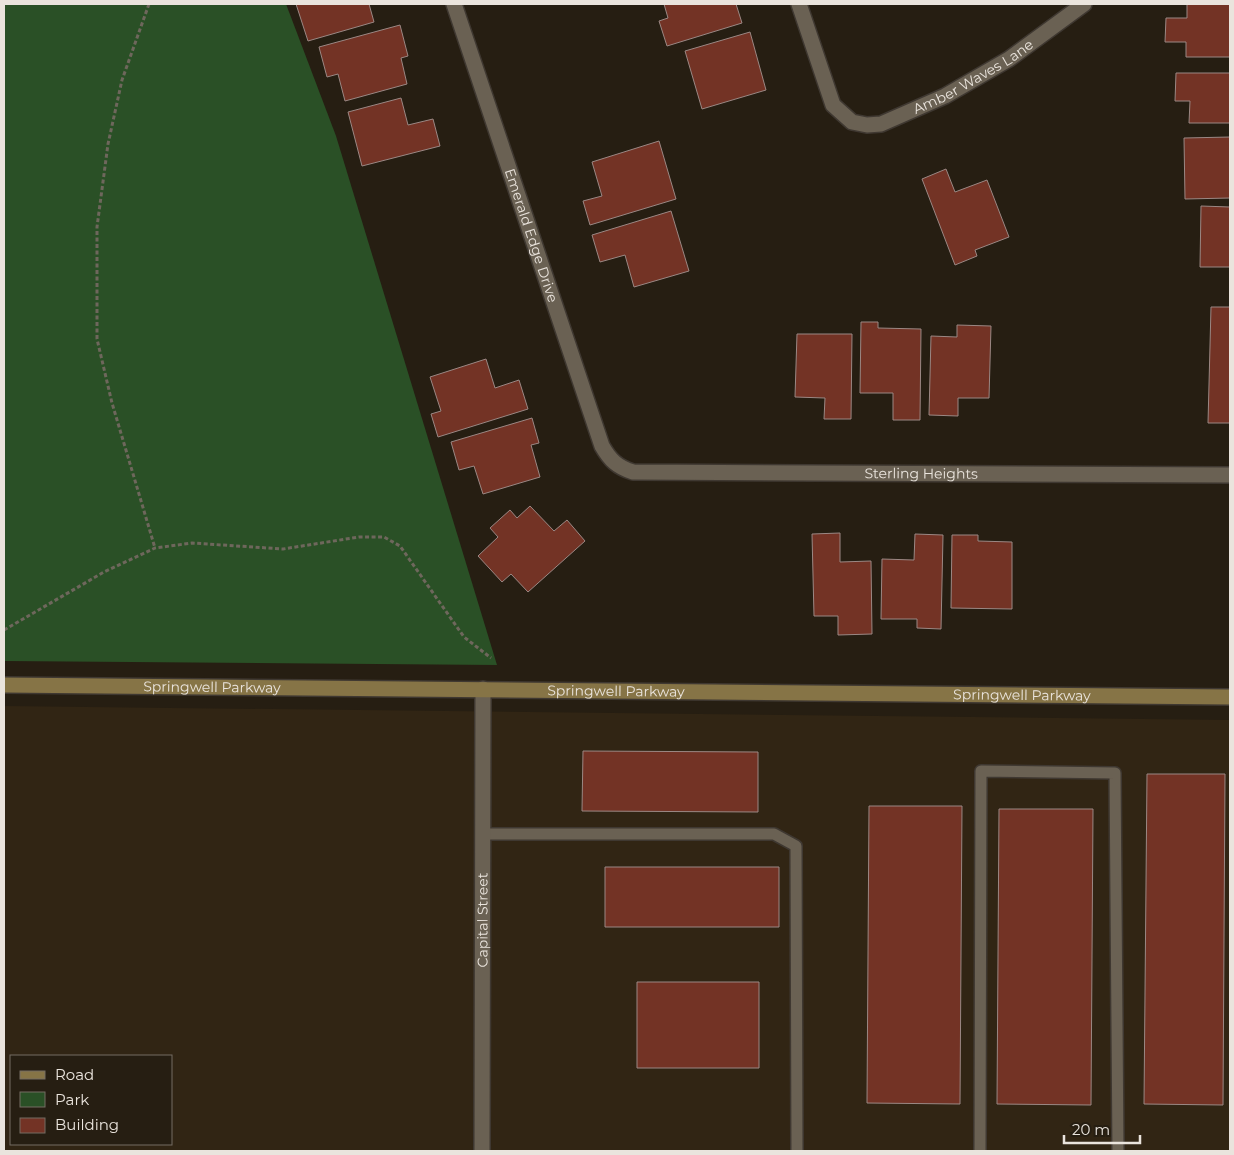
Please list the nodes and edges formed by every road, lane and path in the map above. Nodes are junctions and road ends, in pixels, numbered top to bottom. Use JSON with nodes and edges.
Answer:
{"nodes":[{"id":1,"x":150,"y":4,"type":"edge"},
{"id":2,"x":454,"y":4,"type":"edge"},
{"id":3,"x":799,"y":4,"type":"edge"},
{"id":4,"x":1084,"y":4,"type":"edge"},
{"id":5,"x":614,"y":463,"type":"joint"},
{"id":6,"x":1230,"y":475,"type":"edge"},
{"id":7,"x":155,"y":548,"type":"junction"},
{"id":8,"x":4,"y":630,"type":"edge"},
{"id":9,"x":492,"y":658,"type":"dead end"},
{"id":10,"x":4,"y":685,"type":"edge"},
{"id":11,"x":483,"y":689,"type":"junction"},
{"id":12,"x":1230,"y":697,"type":"edge"},
{"id":13,"x":483,"y":834,"type":"junction"},
{"id":14,"x":482,"y":1151,"type":"edge"},
{"id":15,"x":797,"y":1151,"type":"edge"},
{"id":16,"x":980,"y":1151,"type":"edge"},
{"id":17,"x":1118,"y":1151,"type":"edge"}],
"edges":[{"from":1,"to":7,"type":"path"},
{"from":2,"to":5,"type":"street","name":"Emerald Edge Drive"},
{"from":3,"to":4,"type":"street","name":"Amber Waves Lane"},
{"from":5,"to":6,"type":"street","name":"Sterling Heights"},
{"from":7,"to":8,"type":"path"},
{"from":7,"to":9,"type":"path"},
{"from":10,"to":11,"type":"street","name":"Springwell Parkway"},
{"from":11,"to":12,"type":"street","name":"Springwell Parkway"},
{"from":11,"to":13,"type":"street","name":"Capital Street"},
{"from":13,"to":14,"type":"street","name":"Capital Street"},
{"from":13,"to":15,"type":"lane"},
{"from":16,"to":17,"type":"lane"}]}
